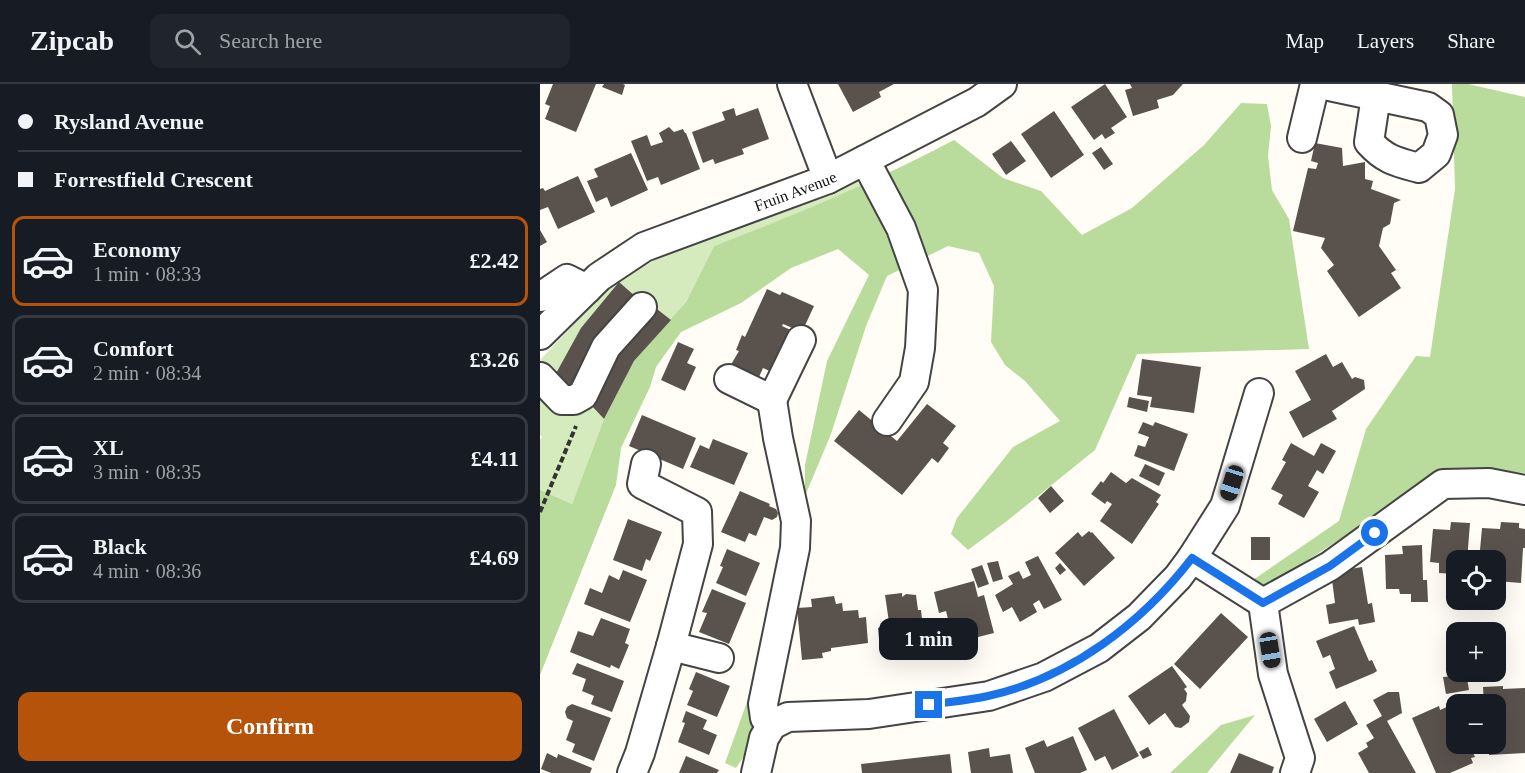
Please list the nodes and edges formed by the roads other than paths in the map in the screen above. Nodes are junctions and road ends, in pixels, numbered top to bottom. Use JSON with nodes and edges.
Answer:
{"nodes":[{"id":1,"x":792,"y":84,"type":"edge"},
{"id":2,"x":1002,"y":84,"type":"edge"},
{"id":3,"x":1315,"y":84,"type":"edge"},
{"id":4,"x":1320,"y":84,"type":"edge"},
{"id":5,"x":1376,"y":96,"type":"dead end"},
{"id":6,"x":1302,"y":138,"type":"dead end"},
{"id":7,"x":865,"y":160,"type":"junction"},
{"id":8,"x":828,"y":179,"type":"junction"},
{"id":9,"x":587,"y":289,"type":"junction"},
{"id":10,"x":540,"y":297,"type":"edge"},
{"id":11,"x":642,"y":307,"type":"dead end"},
{"id":12,"x":540,"y":335,"type":"edge"},
{"id":13,"x":801,"y":340,"type":"dead end"},
{"id":14,"x":540,"y":377,"type":"edge"},
{"id":15,"x":729,"y":380,"type":"dead end"},
{"id":16,"x":1259,"y":393,"type":"dead end"},
{"id":17,"x":772,"y":400,"type":"junction"},
{"id":18,"x":886,"y":421,"type":"dead end"},
{"id":19,"x":646,"y":464,"type":"dead end"},
{"id":20,"x":1525,"y":490,"type":"edge"},
{"id":21,"x":1192,"y":558,"type":"junction"},
{"id":22,"x":1263,"y":603,"type":"junction"},
{"id":23,"x":671,"y":646,"type":"junction"},
{"id":24,"x":719,"y":658,"type":"dead end"},
{"id":25,"x":772,"y":725,"type":"junction"},
{"id":26,"x":632,"y":773,"type":"edge"},
{"id":27,"x":756,"y":773,"type":"edge"},
{"id":28,"x":1295,"y":773,"type":"edge"}],
"edges":[{"from":1,"to":8,"type":"street"},
{"from":2,"to":7,"type":"street","name":"Fruin Avenue"},
{"from":3,"to":6,"type":"street"},
{"from":4,"to":5,"type":"street"},
{"from":7,"to":8,"type":"street","name":"Fruin Avenue"},
{"from":7,"to":18,"type":"street"},
{"from":8,"to":9,"type":"street","name":"Fruin Avenue"},
{"from":9,"to":10,"type":"street"},
{"from":9,"to":12,"type":"street","name":"Fruin Avenue"},
{"from":11,"to":14,"type":"street"},
{"from":13,"to":17,"type":"street"},
{"from":15,"to":17,"type":"street"},
{"from":16,"to":21,"type":"street"},
{"from":17,"to":25,"type":"street"},
{"from":19,"to":23,"type":"street"},
{"from":20,"to":22,"type":"street"},
{"from":21,"to":22,"type":"street"},
{"from":21,"to":25,"type":"street"},
{"from":22,"to":28,"type":"street"},
{"from":23,"to":24,"type":"street"},
{"from":23,"to":26,"type":"street"},
{"from":25,"to":27,"type":"street"}]}
